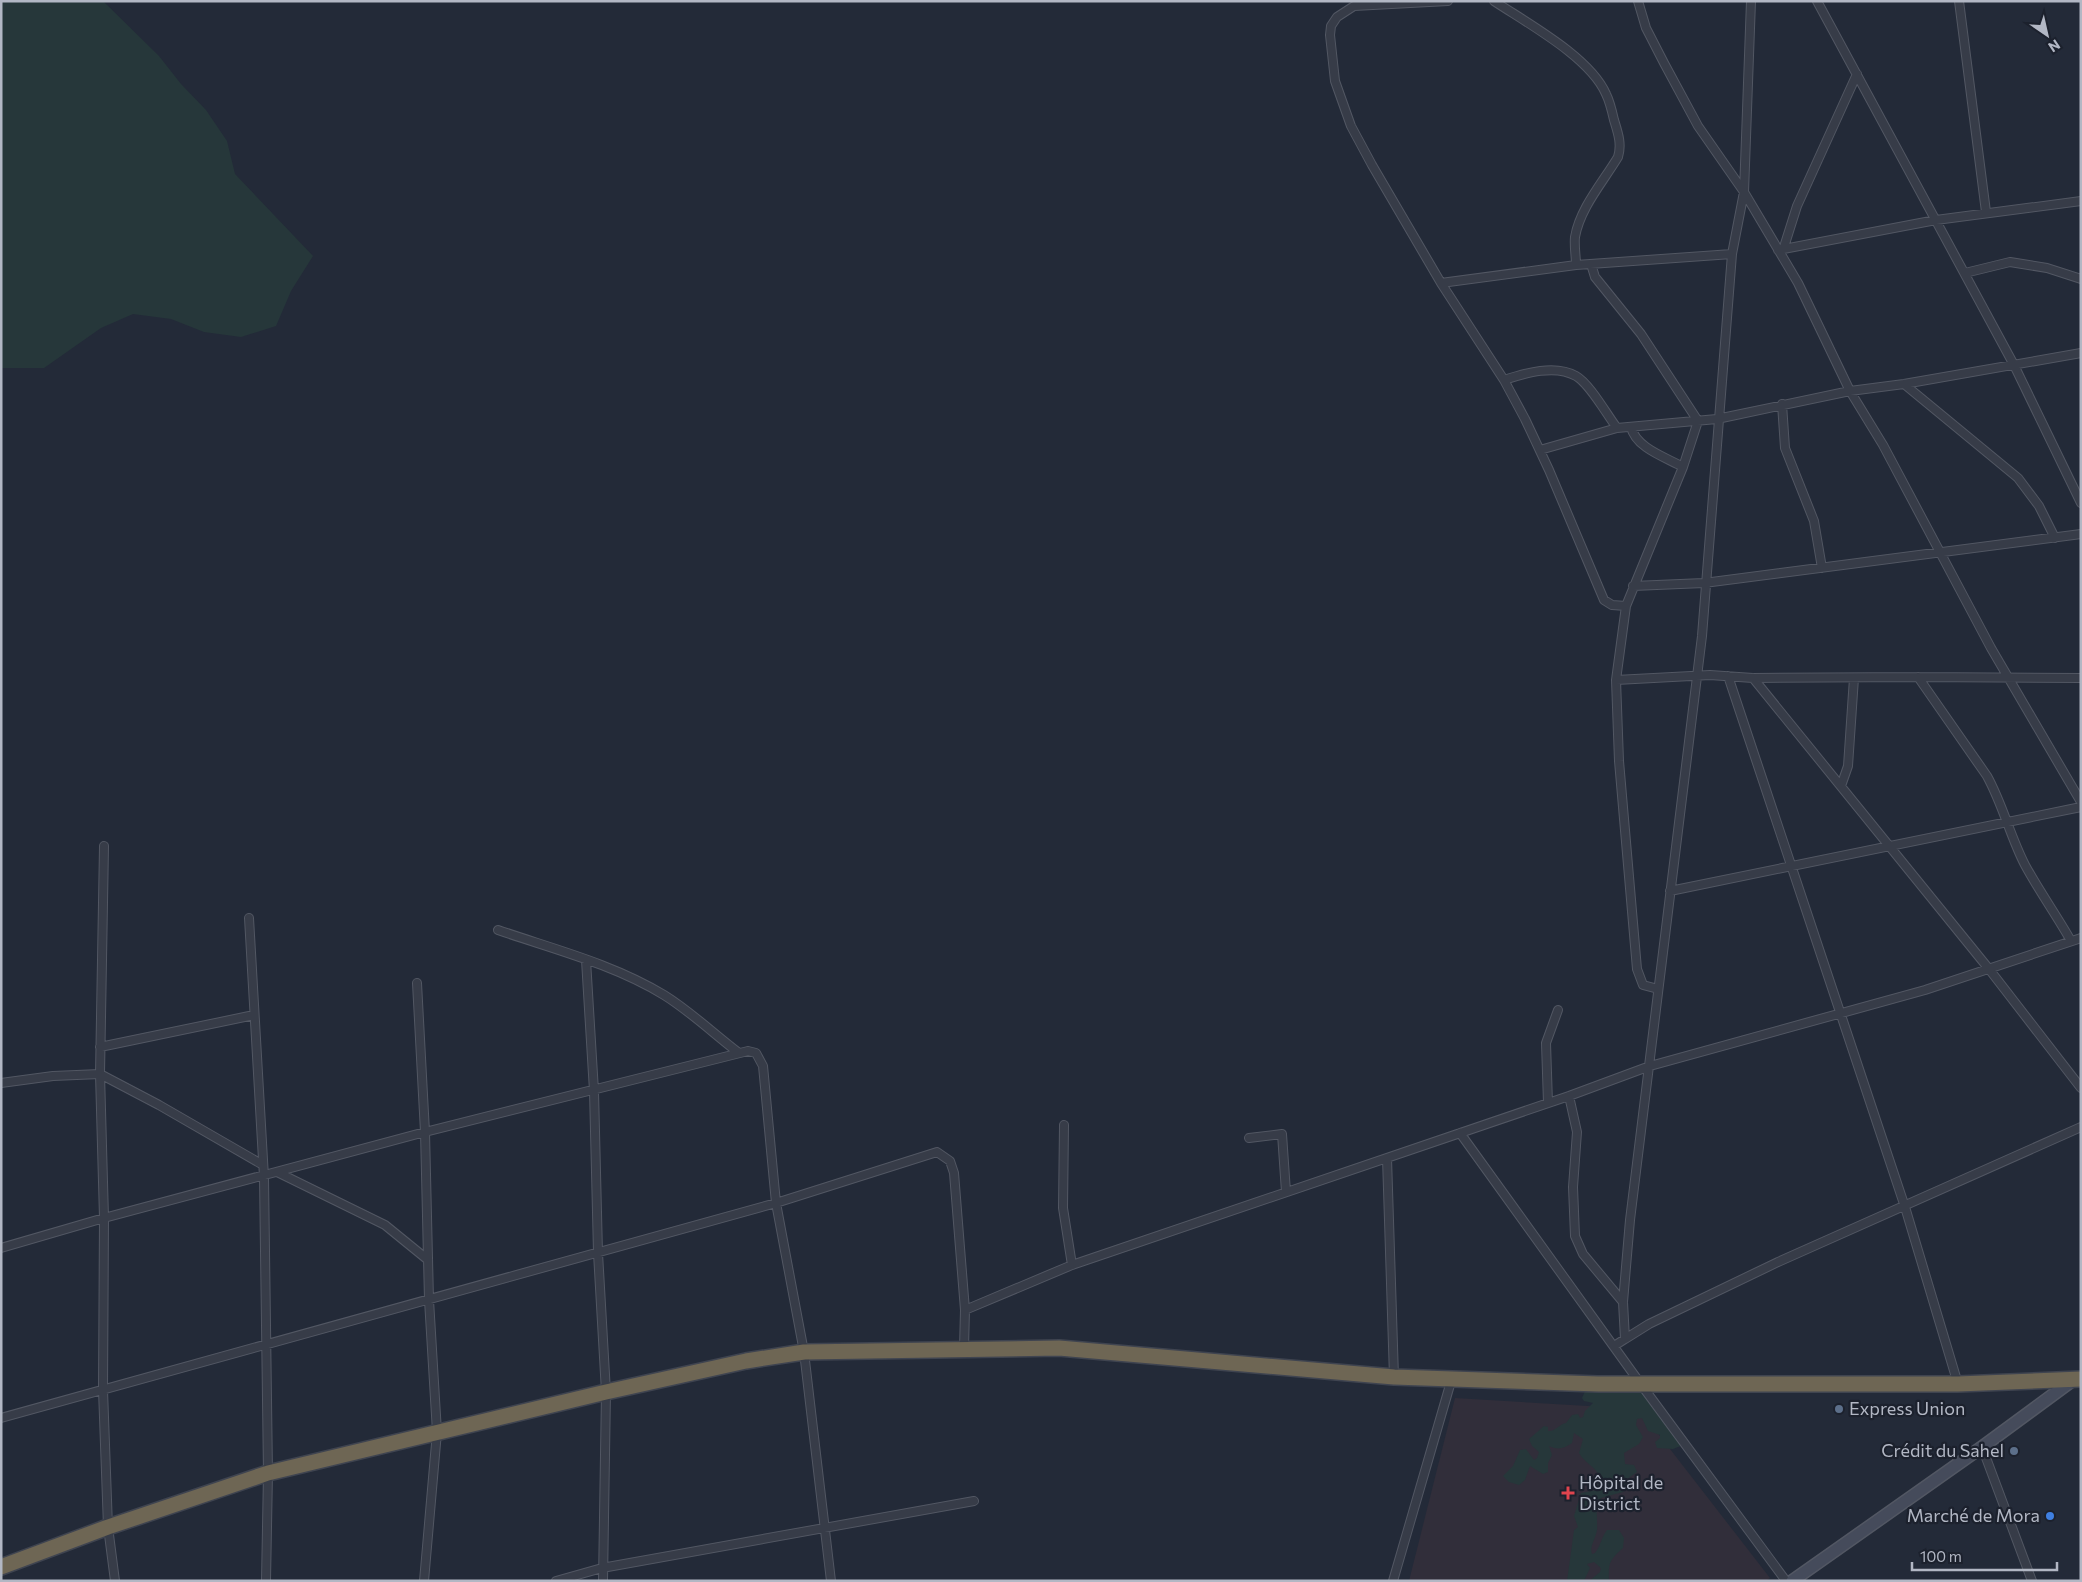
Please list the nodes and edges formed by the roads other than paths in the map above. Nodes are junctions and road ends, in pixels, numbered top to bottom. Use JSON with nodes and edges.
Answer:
{"nodes":[{"id":1,"x":1448,"y":1,"type":"edge"},
{"id":2,"x":1494,"y":1,"type":"edge"},
{"id":3,"x":1638,"y":1,"type":"edge"},
{"id":4,"x":1751,"y":1,"type":"edge"},
{"id":5,"x":1817,"y":1,"type":"edge"},
{"id":6,"x":1959,"y":1,"type":"edge"},
{"id":7,"x":1384,"y":2,"type":"edge"},
{"id":8,"x":1353,"y":4,"type":"edge"},
{"id":9,"x":1857,"y":74,"type":"junction"},
{"id":10,"x":1744,"y":192,"type":"junction"},
{"id":11,"x":2081,"y":201,"type":"edge"},
{"id":12,"x":1986,"y":212,"type":"junction"},
{"id":13,"x":1936,"y":220,"type":"junction"},
{"id":14,"x":1781,"y":249,"type":"junction"},
{"id":15,"x":1732,"y":254,"type":"junction"},
{"id":16,"x":1576,"y":264,"type":"junction"},
{"id":17,"x":1591,"y":264,"type":"junction"},
{"id":18,"x":1965,"y":273,"type":"junction"},
{"id":19,"x":2081,"y":279,"type":"edge"},
{"id":20,"x":1441,"y":283,"type":"junction"},
{"id":21,"x":2081,"y":353,"type":"edge"},
{"id":22,"x":2014,"y":364,"type":"junction"},
{"id":23,"x":1504,"y":380,"type":"junction"},
{"id":24,"x":1904,"y":384,"type":"junction"},
{"id":25,"x":1850,"y":390,"type":"junction"},
{"id":26,"x":1782,"y":404,"type":"junction"},
{"id":27,"x":1717,"y":418,"type":"junction"},
{"id":28,"x":1698,"y":422,"type":"junction"},
{"id":29,"x":1631,"y":426,"type":"junction"},
{"id":30,"x":1616,"y":428,"type":"junction"},
{"id":31,"x":1540,"y":450,"type":"junction"},
{"id":32,"x":1683,"y":467,"type":"junction"},
{"id":33,"x":2081,"y":503,"type":"edge"},
{"id":34,"x":2081,"y":534,"type":"edge"},
{"id":35,"x":2055,"y":538,"type":"junction"},
{"id":36,"x":1941,"y":552,"type":"junction"},
{"id":37,"x":1822,"y":568,"type":"junction"},
{"id":38,"x":1704,"y":583,"type":"junction"},
{"id":39,"x":1633,"y":586,"type":"junction"},
{"id":40,"x":1626,"y":606,"type":"junction"},
{"id":41,"x":1696,"y":675,"type":"junction"},
{"id":42,"x":1728,"y":676,"type":"junction"},
{"id":43,"x":1918,"y":677,"type":"junction"},
{"id":44,"x":1753,"y":678,"type":"junction"},
{"id":45,"x":1854,"y":678,"type":"junction"},
{"id":46,"x":2081,"y":678,"type":"edge"},
{"id":47,"x":2011,"y":679,"type":"junction"},
{"id":48,"x":1616,"y":680,"type":"junction"},
{"id":49,"x":1841,"y":786,"type":"junction"},
{"id":50,"x":2081,"y":802,"type":"edge"},
{"id":51,"x":2081,"y":807,"type":"edge"},
{"id":52,"x":2006,"y":823,"type":"junction"},
{"id":53,"x":104,"y":846,"type":"dead end"},
{"id":54,"x":1889,"y":846,"type":"junction"},
{"id":55,"x":1791,"y":867,"type":"junction"},
{"id":56,"x":1670,"y":891,"type":"junction"},
{"id":57,"x":249,"y":918,"type":"dead end"},
{"id":58,"x":498,"y":930,"type":"dead end"},
{"id":59,"x":2081,"y":938,"type":"edge"},
{"id":60,"x":2072,"y":941,"type":"junction"},
{"id":61,"x":586,"y":960,"type":"junction"},
{"id":62,"x":1989,"y":969,"type":"junction"},
{"id":63,"x":417,"y":983,"type":"dead end"},
{"id":64,"x":1658,"y":989,"type":"junction"},
{"id":65,"x":1558,"y":1010,"type":"dead end"},
{"id":66,"x":1840,"y":1015,"type":"junction"},
{"id":67,"x":254,"y":1016,"type":"junction"},
{"id":68,"x":100,"y":1046,"type":"junction"},
{"id":69,"x":739,"y":1053,"type":"junction"},
{"id":70,"x":1650,"y":1066,"type":"junction"},
{"id":71,"x":100,"y":1074,"type":"junction"},
{"id":72,"x":1,"y":1083,"type":"edge"},
{"id":73,"x":2081,"y":1088,"type":"edge"},
{"id":74,"x":594,"y":1091,"type":"junction"},
{"id":75,"x":1569,"y":1096,"type":"junction"},
{"id":76,"x":1548,"y":1102,"type":"junction"},
{"id":77,"x":1064,"y":1125,"type":"dead end"},
{"id":78,"x":2081,"y":1127,"type":"edge"},
{"id":79,"x":425,"y":1132,"type":"junction"},
{"id":80,"x":1460,"y":1134,"type":"junction"},
{"id":81,"x":1249,"y":1138,"type":"dead end"},
{"id":82,"x":1387,"y":1158,"type":"junction"},
{"id":83,"x":263,"y":1165,"type":"junction"},
{"id":84,"x":277,"y":1172,"type":"junction"},
{"id":85,"x":264,"y":1177,"type":"junction"},
{"id":86,"x":1286,"y":1192,"type":"junction"},
{"id":87,"x":776,"y":1203,"type":"junction"},
{"id":88,"x":1905,"y":1207,"type":"junction"},
{"id":89,"x":104,"y":1218,"type":"junction"},
{"id":90,"x":1,"y":1248,"type":"edge"},
{"id":91,"x":598,"y":1253,"type":"junction"},
{"id":92,"x":428,"y":1260,"type":"junction"},
{"id":93,"x":1072,"y":1265,"type":"junction"},
{"id":94,"x":429,"y":1300,"type":"junction"},
{"id":95,"x":1623,"y":1302,"type":"junction"},
{"id":96,"x":965,"y":1310,"type":"junction"},
{"id":97,"x":1624,"y":1339,"type":"junction"},
{"id":98,"x":267,"y":1346,"type":"junction"},
{"id":99,"x":1614,"y":1346,"type":"junction"},
{"id":100,"x":964,"y":1348,"type":"junction"},
{"id":101,"x":804,"y":1352,"type":"junction"},
{"id":102,"x":1394,"y":1377,"type":"junction"},
{"id":103,"x":1452,"y":1378,"type":"junction"},
{"id":104,"x":2077,"y":1380,"type":"edge"},
{"id":105,"x":1640,"y":1383,"type":"junction"},
{"id":106,"x":1958,"y":1384,"type":"junction"},
{"id":107,"x":103,"y":1390,"type":"junction"},
{"id":108,"x":606,"y":1392,"type":"junction"},
{"id":109,"x":1,"y":1418,"type":"edge"},
{"id":110,"x":437,"y":1432,"type":"junction"},
{"id":111,"x":1982,"y":1447,"type":"junction"},
{"id":112,"x":268,"y":1473,"type":"junction"},
{"id":113,"x":974,"y":1501,"type":"dead end"},
{"id":114,"x":108,"y":1527,"type":"junction"},
{"id":115,"x":824,"y":1528,"type":"junction"},
{"id":116,"x":1,"y":1567,"type":"edge"},
{"id":117,"x":602,"y":1568,"type":"junction"},
{"id":118,"x":115,"y":1581,"type":"edge"},
{"id":119,"x":266,"y":1581,"type":"edge"},
{"id":120,"x":424,"y":1581,"type":"edge"},
{"id":121,"x":556,"y":1581,"type":"edge"},
{"id":122,"x":603,"y":1581,"type":"edge"},
{"id":123,"x":831,"y":1581,"type":"edge"},
{"id":124,"x":1393,"y":1581,"type":"edge"},
{"id":125,"x":1786,"y":1581,"type":"edge"},
{"id":126,"x":1792,"y":1581,"type":"edge"},
{"id":127,"x":2032,"y":1581,"type":"edge"}],
"edges":[{"from":1,"to":7,"type":"street"},
{"from":2,"to":16,"type":"street"},
{"from":3,"to":10,"type":"street"},
{"from":4,"to":10,"type":"street"},
{"from":5,"to":9,"type":"street"},
{"from":6,"to":12,"type":"street"},
{"from":7,"to":8,"type":"street"},
{"from":8,"to":20,"type":"street"},
{"from":9,"to":13,"type":"street"},
{"from":9,"to":14,"type":"street"},
{"from":10,"to":14,"type":"street"},
{"from":10,"to":15,"type":"street"},
{"from":11,"to":12,"type":"street"},
{"from":12,"to":13,"type":"street"},
{"from":13,"to":14,"type":"street"},
{"from":13,"to":18,"type":"street"},
{"from":14,"to":25,"type":"street"},
{"from":15,"to":17,"type":"street"},
{"from":15,"to":27,"type":"street"},
{"from":16,"to":17,"type":"street"},
{"from":16,"to":20,"type":"street"},
{"from":17,"to":28,"type":"street"},
{"from":18,"to":19,"type":"street"},
{"from":18,"to":22,"type":"street"},
{"from":20,"to":23,"type":"street"},
{"from":21,"to":22,"type":"street"},
{"from":22,"to":24,"type":"street"},
{"from":22,"to":33,"type":"street"},
{"from":23,"to":30,"type":"street"},
{"from":23,"to":31,"type":"street"},
{"from":24,"to":25,"type":"street"},
{"from":24,"to":35,"type":"street"},
{"from":25,"to":26,"type":"street"},
{"from":25,"to":36,"type":"street"},
{"from":26,"to":27,"type":"street"},
{"from":26,"to":37,"type":"street"},
{"from":27,"to":28,"type":"street"},
{"from":27,"to":38,"type":"street"},
{"from":28,"to":29,"type":"street"},
{"from":28,"to":32,"type":"street"},
{"from":29,"to":30,"type":"street"},
{"from":29,"to":32,"type":"street"},
{"from":30,"to":31,"type":"street"},
{"from":31,"to":40,"type":"street"},
{"from":32,"to":39,"type":"street"},
{"from":34,"to":35,"type":"street"},
{"from":35,"to":36,"type":"street"},
{"from":36,"to":37,"type":"street"},
{"from":36,"to":47,"type":"street"},
{"from":37,"to":38,"type":"street"},
{"from":38,"to":39,"type":"street"},
{"from":38,"to":41,"type":"street"},
{"from":39,"to":40,"type":"street"},
{"from":40,"to":48,"type":"street"},
{"from":41,"to":42,"type":"street"},
{"from":41,"to":48,"type":"street"},
{"from":41,"to":56,"type":"street"},
{"from":42,"to":44,"type":"street"},
{"from":42,"to":55,"type":"street"},
{"from":43,"to":45,"type":"street"},
{"from":43,"to":47,"type":"street"},
{"from":43,"to":52,"type":"street"},
{"from":44,"to":45,"type":"street"},
{"from":44,"to":49,"type":"street"},
{"from":45,"to":49,"type":"street"},
{"from":46,"to":47,"type":"street"},
{"from":47,"to":50,"type":"street"},
{"from":48,"to":64,"type":"street"},
{"from":49,"to":54,"type":"street"},
{"from":51,"to":52,"type":"street"},
{"from":52,"to":54,"type":"street"},
{"from":52,"to":60,"type":"street"},
{"from":53,"to":68,"type":"street"},
{"from":54,"to":55,"type":"street"},
{"from":54,"to":62,"type":"street"},
{"from":55,"to":56,"type":"street"},
{"from":55,"to":66,"type":"street"},
{"from":56,"to":64,"type":"street"},
{"from":57,"to":67,"type":"street"},
{"from":58,"to":61,"type":"street"},
{"from":59,"to":60,"type":"street"},
{"from":60,"to":62,"type":"street"},
{"from":61,"to":69,"type":"street"},
{"from":61,"to":74,"type":"street"},
{"from":62,"to":66,"type":"street"},
{"from":62,"to":73,"type":"street"},
{"from":63,"to":79,"type":"street"},
{"from":64,"to":70,"type":"street"},
{"from":65,"to":76,"type":"street"},
{"from":66,"to":70,"type":"street"},
{"from":66,"to":88,"type":"street"},
{"from":67,"to":68,"type":"street"},
{"from":67,"to":83,"type":"street"},
{"from":68,"to":71,"type":"street"},
{"from":69,"to":74,"type":"street"},
{"from":69,"to":87,"type":"street"},
{"from":70,"to":75,"type":"street"},
{"from":70,"to":95,"type":"street"},
{"from":71,"to":72,"type":"street"},
{"from":71,"to":83,"type":"street"},
{"from":71,"to":89,"type":"street"},
{"from":74,"to":79,"type":"street"},
{"from":74,"to":91,"type":"street"},
{"from":75,"to":76,"type":"street"},
{"from":75,"to":95,"type":"street"},
{"from":76,"to":80,"type":"street"},
{"from":77,"to":93,"type":"street"},
{"from":78,"to":88,"type":"street"},
{"from":79,"to":84,"type":"street"},
{"from":79,"to":92,"type":"street"},
{"from":80,"to":82,"type":"street"},
{"from":80,"to":99,"type":"street"},
{"from":81,"to":86,"type":"street"},
{"from":82,"to":86,"type":"street"},
{"from":82,"to":102,"type":"street"},
{"from":83,"to":85,"type":"street"},
{"from":84,"to":85,"type":"street"},
{"from":84,"to":92,"type":"street"},
{"from":85,"to":89,"type":"street"},
{"from":85,"to":98,"type":"street"},
{"from":86,"to":93,"type":"street"},
{"from":87,"to":91,"type":"street"},
{"from":87,"to":96,"type":"street"},
{"from":87,"to":101,"type":"street"},
{"from":88,"to":97,"type":"street"},
{"from":88,"to":106,"type":"street"},
{"from":89,"to":90,"type":"street"},
{"from":89,"to":107,"type":"street"},
{"from":91,"to":94,"type":"street"},
{"from":91,"to":108,"type":"street"},
{"from":92,"to":94,"type":"street"},
{"from":93,"to":96,"type":"street"},
{"from":94,"to":98,"type":"street"},
{"from":94,"to":110,"type":"street"},
{"from":95,"to":97,"type":"street"},
{"from":96,"to":100,"type":"street"},
{"from":97,"to":99,"type":"street"},
{"from":98,"to":107,"type":"street"},
{"from":98,"to":112,"type":"street"},
{"from":99,"to":105,"type":"street"},
{"from":100,"to":101,"type":"highway"},
{"from":100,"to":102,"type":"highway"},
{"from":101,"to":108,"type":"highway"},
{"from":101,"to":115,"type":"street"},
{"from":102,"to":103,"type":"highway"},
{"from":103,"to":105,"type":"highway"},
{"from":103,"to":124,"type":"street"},
{"from":104,"to":106,"type":"highway"},
{"from":104,"to":111,"type":"street"},
{"from":105,"to":106,"type":"highway"},
{"from":105,"to":125,"type":"street"},
{"from":107,"to":109,"type":"street"},
{"from":107,"to":114,"type":"street"},
{"from":108,"to":110,"type":"highway"},
{"from":108,"to":117,"type":"street"},
{"from":110,"to":112,"type":"highway"},
{"from":110,"to":120,"type":"street"},
{"from":111,"to":126,"type":"street"},
{"from":111,"to":127,"type":"street"},
{"from":112,"to":114,"type":"highway"},
{"from":112,"to":119,"type":"street"},
{"from":113,"to":115,"type":"street"},
{"from":114,"to":116,"type":"highway"},
{"from":114,"to":118,"type":"street"},
{"from":115,"to":117,"type":"street"},
{"from":115,"to":123,"type":"street"},
{"from":117,"to":121,"type":"street"},
{"from":117,"to":122,"type":"street"}]}
